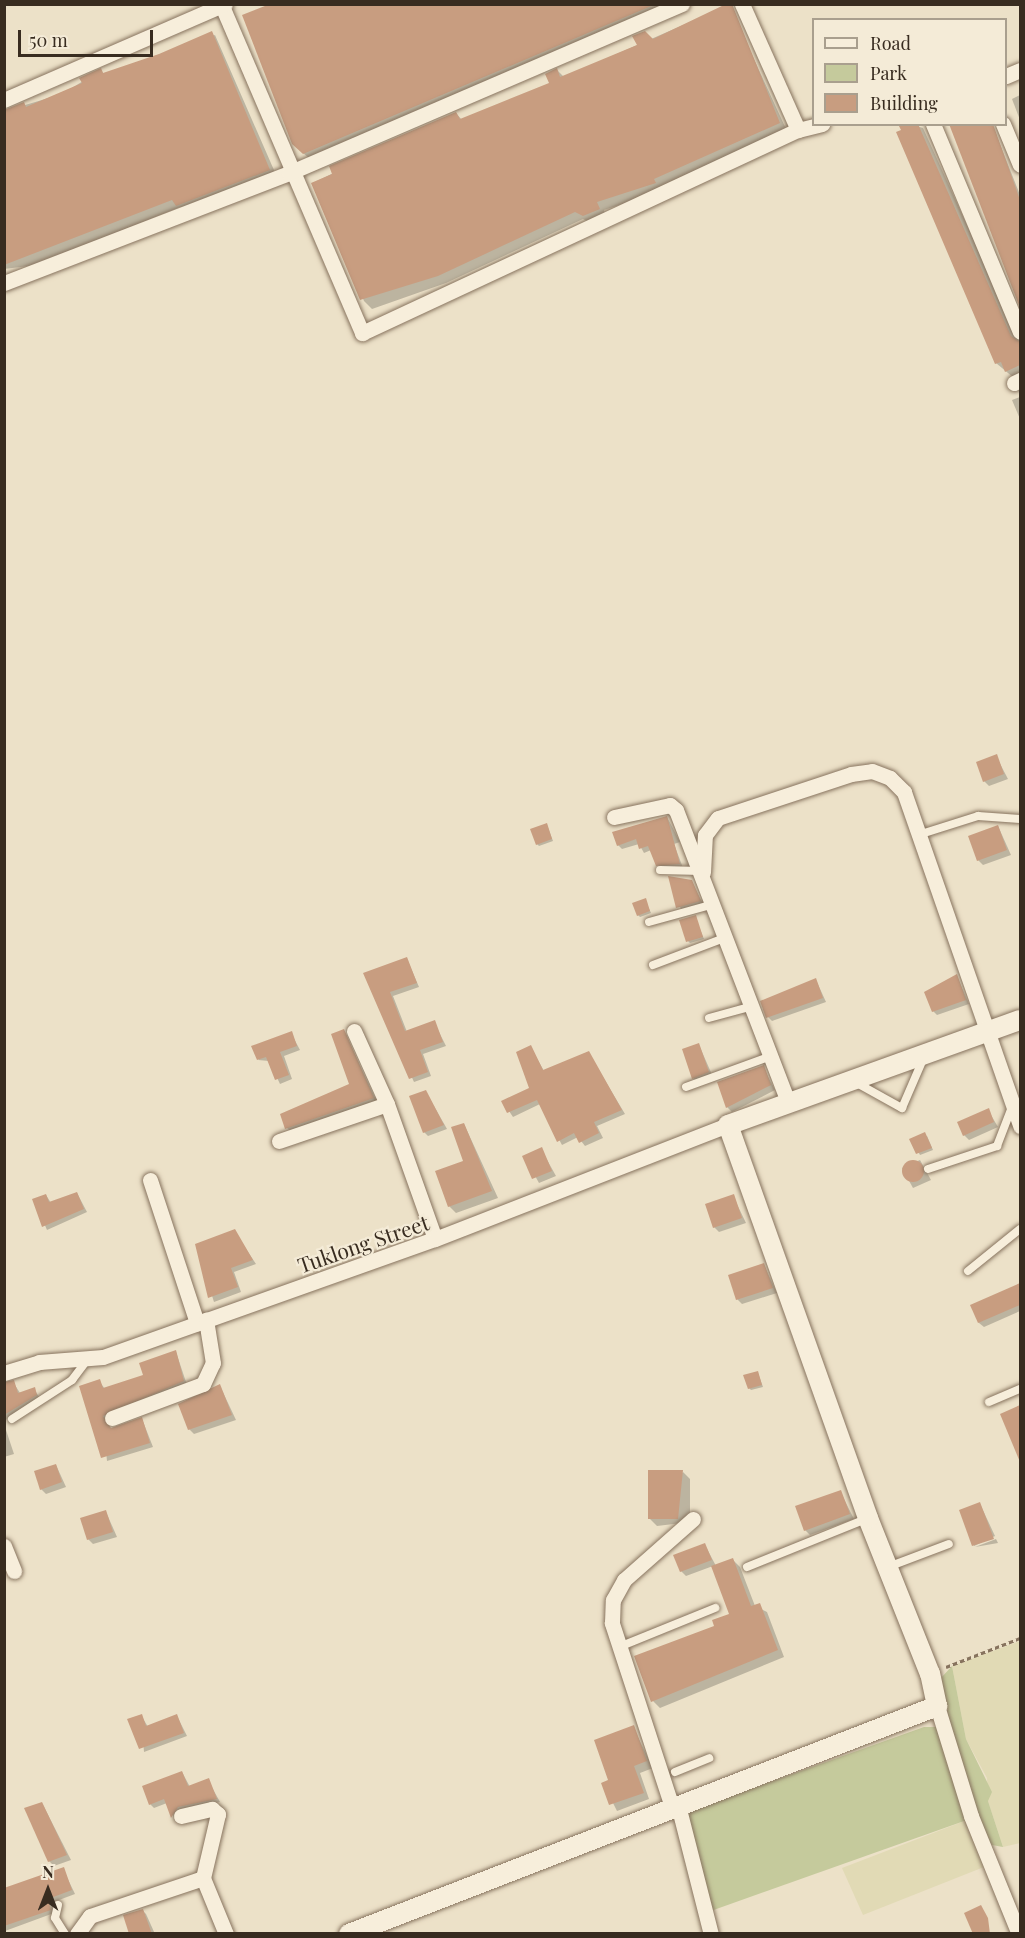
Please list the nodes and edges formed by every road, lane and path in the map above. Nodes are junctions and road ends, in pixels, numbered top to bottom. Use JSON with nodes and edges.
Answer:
{"nodes":[{"id":1,"x":682,"y":4,"type":"edge"},
{"id":2,"x":742,"y":4,"type":"edge"},
{"id":3,"x":224,"y":5,"type":"edge"},
{"id":4,"x":4,"y":99,"type":"edge"},
{"id":5,"x":814,"y":126,"type":"edge"},
{"id":6,"x":934,"y":126,"type":"edge"},
{"id":7,"x":1004,"y":126,"type":"edge"},
{"id":8,"x":798,"y":130,"type":"junction"},
{"id":9,"x":1020,"y":165,"type":"edge"},
{"id":10,"x":289,"y":173,"type":"junction"},
{"id":11,"x":4,"y":283,"type":"edge"},
{"id":12,"x":1020,"y":332,"type":"edge"},
{"id":13,"x":614,"y":817,"type":"dead end"},
{"id":14,"x":1020,"y":819,"type":"edge"},
{"id":15,"x":918,"y":835,"type":"junction"},
{"id":16,"x":660,"y":870,"type":"dead end"},
{"id":17,"x":703,"y":872,"type":"junction"},
{"id":18,"x":715,"y":903,"type":"junction"},
{"id":19,"x":649,"y":922,"type":"dead end"},
{"id":20,"x":728,"y":937,"type":"junction"},
{"id":21,"x":653,"y":965,"type":"dead end"},
{"id":22,"x":753,"y":1006,"type":"junction"},
{"id":23,"x":709,"y":1018,"type":"dead end"},
{"id":24,"x":1020,"y":1020,"type":"edge"},
{"id":25,"x":354,"y":1031,"type":"dead end"},
{"id":26,"x":987,"y":1032,"type":"junction"},
{"id":27,"x":925,"y":1055,"type":"junction"},
{"id":28,"x":771,"y":1056,"type":"junction"},
{"id":29,"x":854,"y":1081,"type":"junction"},
{"id":30,"x":686,"y":1087,"type":"dead end"},
{"id":31,"x":387,"y":1104,"type":"junction"},
{"id":32,"x":789,"y":1104,"type":"junction"},
{"id":33,"x":1012,"y":1104,"type":"junction"},
{"id":34,"x":728,"y":1125,"type":"junction"},
{"id":35,"x":1020,"y":1126,"type":"edge"},
{"id":36,"x":279,"y":1141,"type":"dead end"},
{"id":37,"x":928,"y":1169,"type":"dead end"},
{"id":38,"x":150,"y":1180,"type":"dead end"},
{"id":39,"x":1020,"y":1229,"type":"edge"},
{"id":40,"x":435,"y":1239,"type":"junction"},
{"id":41,"x":968,"y":1271,"type":"dead end"},
{"id":42,"x":202,"y":1321,"type":"junction"},
{"id":43,"x":88,"y":1359,"type":"junction"},
{"id":44,"x":4,"y":1373,"type":"edge"},
{"id":45,"x":1020,"y":1389,"type":"edge"},
{"id":46,"x":989,"y":1402,"type":"dead end"},
{"id":47,"x":112,"y":1418,"type":"dead end"},
{"id":48,"x":12,"y":1419,"type":"dead end"},
{"id":49,"x":868,"y":1518,"type":"junction"},
{"id":50,"x":693,"y":1519,"type":"dead end"},
{"id":51,"x":949,"y":1544,"type":"dead end"},
{"id":52,"x":4,"y":1546,"type":"edge"},
{"id":53,"x":747,"y":1568,"type":"dead end"},
{"id":54,"x":887,"y":1568,"type":"junction"},
{"id":55,"x":14,"y":1571,"type":"dead end"},
{"id":56,"x":715,"y":1608,"type":"dead end"},
{"id":57,"x":1020,"y":1638,"type":"edge"},
{"id":58,"x":619,"y":1647,"type":"junction"},
{"id":59,"x":930,"y":1674,"type":"junction"},
{"id":60,"x":937,"y":1706,"type":"junction"},
{"id":61,"x":709,"y":1758,"type":"dead end"},
{"id":62,"x":668,"y":1774,"type":"junction"},
{"id":63,"x":675,"y":1806,"type":"junction"},
{"id":64,"x":181,"y":1816,"type":"dead end"},
{"id":65,"x":203,"y":1878,"type":"junction"},
{"id":66,"x":58,"y":1905,"type":"dead end"},
{"id":67,"x":65,"y":1934,"type":"edge"},
{"id":68,"x":77,"y":1934,"type":"edge"},
{"id":69,"x":226,"y":1934,"type":"edge"},
{"id":70,"x":350,"y":1934,"type":"edge"},
{"id":71,"x":711,"y":1934,"type":"edge"},
{"id":72,"x":1019,"y":1934,"type":"edge"}],
"edges":[{"from":1,"to":10,"type":"street"},
{"from":2,"to":8,"type":"street"},
{"from":3,"to":4,"type":"street"},
{"from":3,"to":10,"type":"street"},
{"from":5,"to":8,"type":"street"},
{"from":6,"to":12,"type":"street"},
{"from":7,"to":9,"type":"street"},
{"from":8,"to":10,"type":"street"},
{"from":10,"to":11,"type":"street"},
{"from":13,"to":17,"type":"street"},
{"from":14,"to":15,"type":"lane"},
{"from":15,"to":17,"type":"street"},
{"from":15,"to":26,"type":"street"},
{"from":16,"to":17,"type":"lane"},
{"from":17,"to":18,"type":"street"},
{"from":18,"to":19,"type":"lane"},
{"from":18,"to":20,"type":"street"},
{"from":20,"to":21,"type":"lane"},
{"from":20,"to":22,"type":"street"},
{"from":22,"to":23,"type":"lane"},
{"from":22,"to":28,"type":"street"},
{"from":24,"to":26,"type":"street"},
{"from":25,"to":31,"type":"street"},
{"from":26,"to":27,"type":"street"},
{"from":26,"to":33,"type":"street"},
{"from":27,"to":29,"type":"street"},
{"from":27,"to":29,"type":"lane"},
{"from":28,"to":30,"type":"lane"},
{"from":28,"to":32,"type":"street"},
{"from":29,"to":32,"type":"street"},
{"from":31,"to":36,"type":"street"},
{"from":31,"to":40,"type":"street"},
{"from":32,"to":34,"type":"street"},
{"from":33,"to":35,"type":"street"},
{"from":33,"to":37,"type":"lane"},
{"from":34,"to":40,"type":"street","name":"Tuklong Street"},
{"from":34,"to":49,"type":"street"},
{"from":38,"to":42,"type":"street"},
{"from":39,"to":41,"type":"lane"},
{"from":40,"to":42,"type":"street","name":"Tuklong Street"},
{"from":42,"to":43,"type":"street","name":"Tuklong Street"},
{"from":42,"to":47,"type":"street"},
{"from":43,"to":44,"type":"street","name":"Tuklong Street"},
{"from":43,"to":48,"type":"lane"},
{"from":45,"to":46,"type":"lane"},
{"from":49,"to":53,"type":"lane"},
{"from":49,"to":54,"type":"street"},
{"from":50,"to":58,"type":"street"},
{"from":51,"to":54,"type":"lane"},
{"from":52,"to":55,"type":"street"},
{"from":54,"to":59,"type":"street"},
{"from":56,"to":58,"type":"lane"},
{"from":57,"to":59,"type":"path"},
{"from":58,"to":62,"type":"street"},
{"from":59,"to":60,"type":"street"},
{"from":60,"to":63,"type":"street"},
{"from":60,"to":72,"type":"street"},
{"from":61,"to":62,"type":"lane"},
{"from":62,"to":63,"type":"street"},
{"from":63,"to":70,"type":"street"},
{"from":63,"to":71,"type":"street"},
{"from":64,"to":65,"type":"street"},
{"from":65,"to":68,"type":"street"},
{"from":65,"to":69,"type":"street"},
{"from":66,"to":67,"type":"lane"}]}
